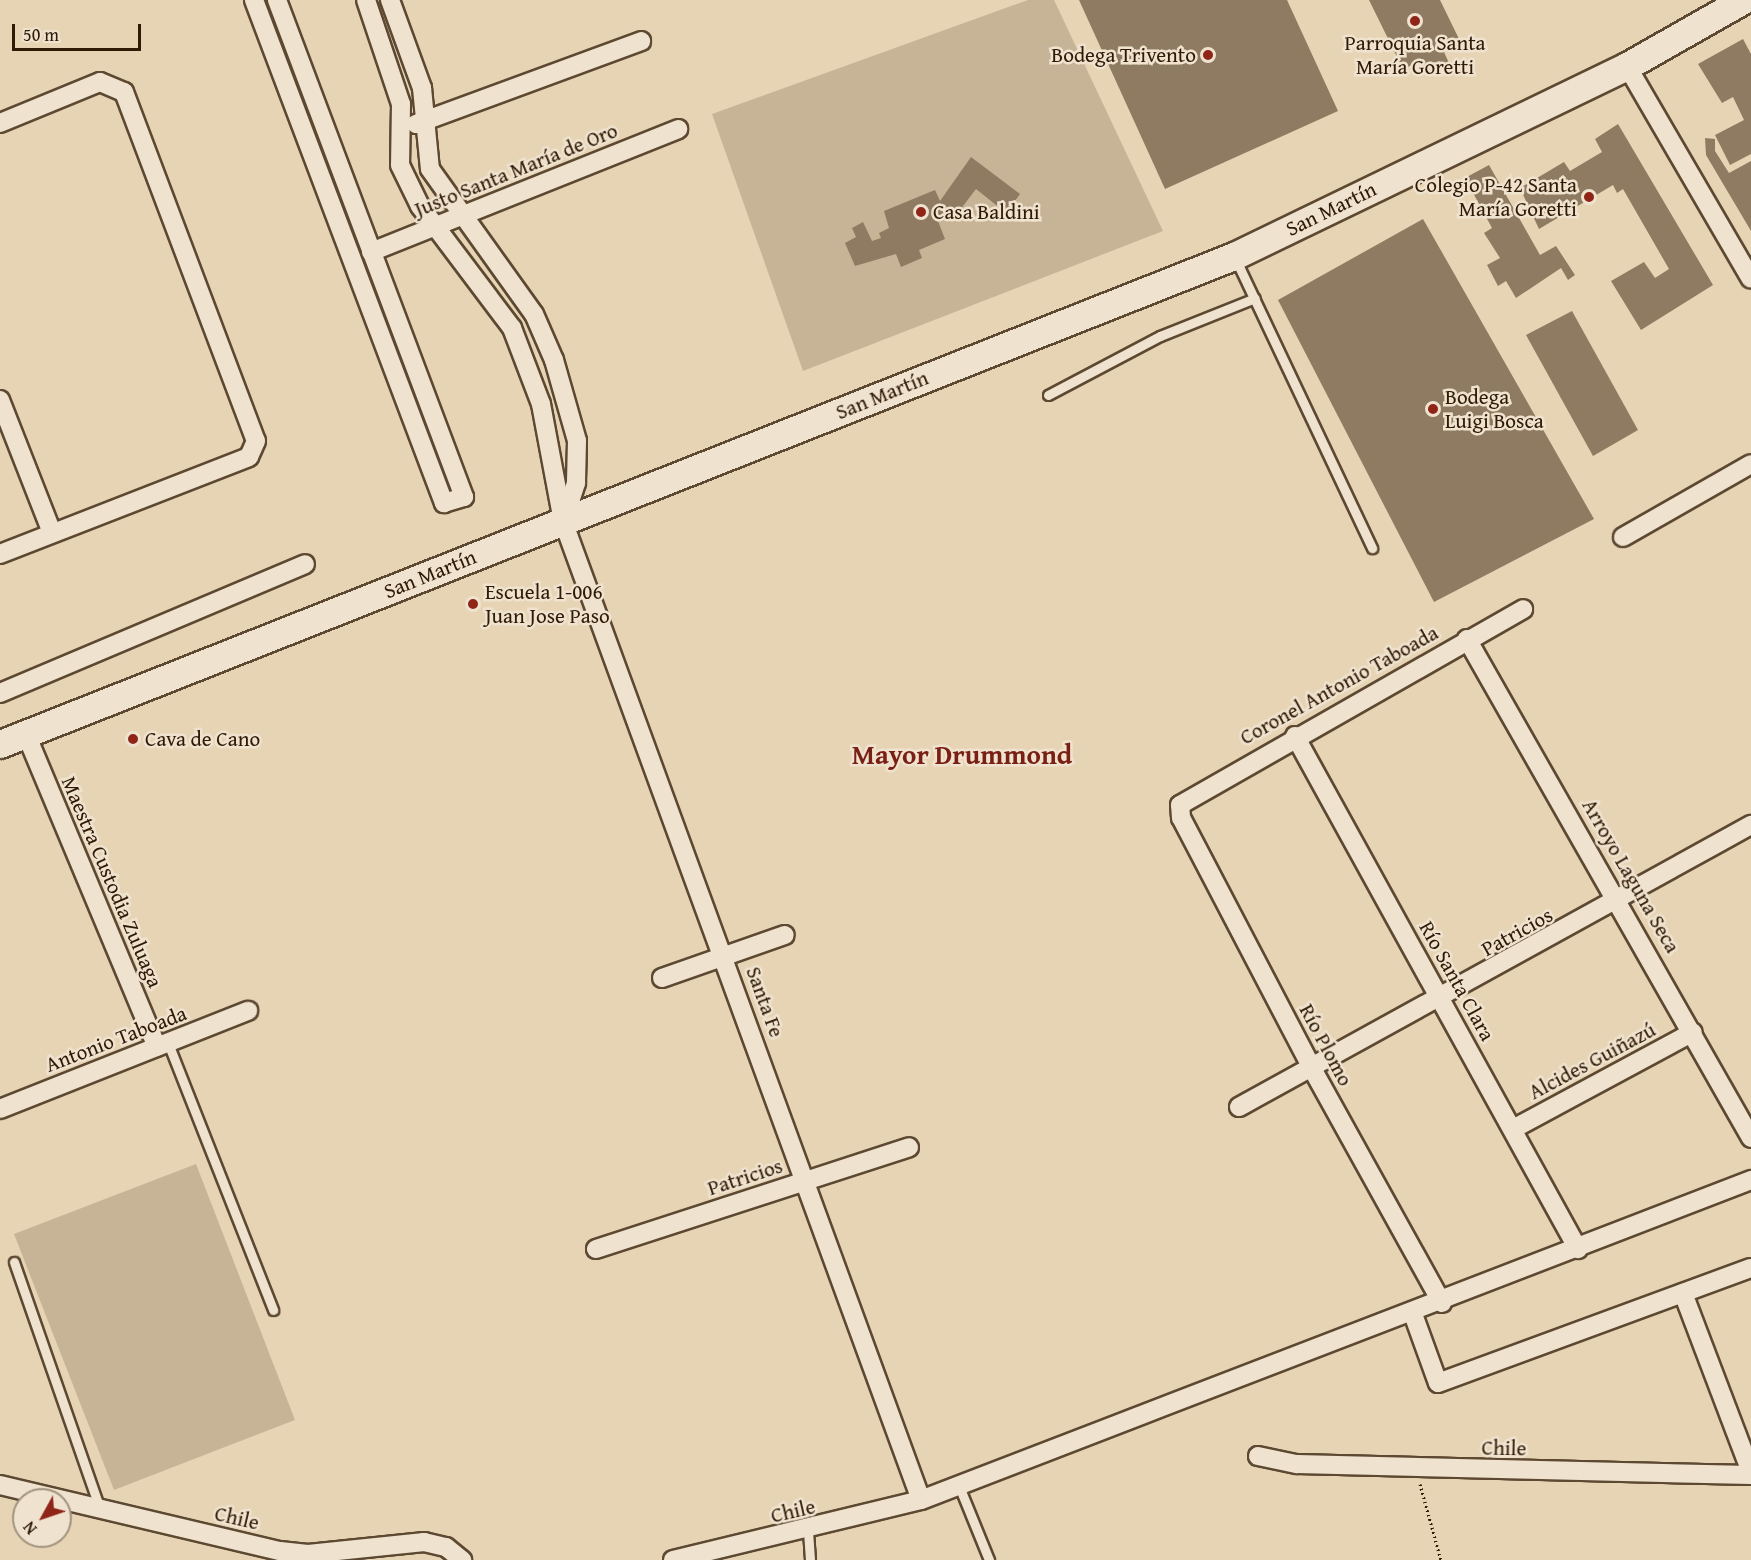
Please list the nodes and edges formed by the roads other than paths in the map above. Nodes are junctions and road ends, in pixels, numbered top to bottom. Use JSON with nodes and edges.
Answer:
{"nodes":[{"id":1,"x":254,"y":0,"type":"edge"},
{"id":2,"x":277,"y":0,"type":"edge"},
{"id":3,"x":366,"y":0,"type":"edge"},
{"id":4,"x":390,"y":0,"type":"edge"},
{"id":5,"x":1743,"y":0,"type":"edge"},
{"id":6,"x":641,"y":42,"type":"dead end"},
{"id":7,"x":1627,"y":66,"type":"junction"},
{"id":8,"x":426,"y":121,"type":"junction"},
{"id":9,"x":0,"y":123,"type":"edge"},
{"id":10,"x":678,"y":129,"type":"dead end"},
{"id":11,"x":400,"y":130,"type":"junction"},
{"id":12,"x":461,"y":216,"type":"junction"},
{"id":13,"x":437,"y":226,"type":"junction"},
{"id":14,"x":371,"y":252,"type":"junction"},
{"id":15,"x":1234,"y":256,"type":"junction"},
{"id":16,"x":1751,"y":279,"type":"edge"},
{"id":17,"x":1254,"y":298,"type":"junction"},
{"id":18,"x":534,"y":314,"type":"junction"},
{"id":19,"x":512,"y":328,"type":"junction"},
{"id":20,"x":1048,"y":394,"type":"dead end"},
{"id":21,"x":0,"y":400,"type":"edge"},
{"id":22,"x":577,"y":441,"type":"junction"},
{"id":23,"x":550,"y":449,"type":"junction"},
{"id":24,"x":1751,"y":464,"type":"edge"},
{"id":25,"x":563,"y":521,"type":"junction"},
{"id":26,"x":52,"y":533,"type":"junction"},
{"id":27,"x":1623,"y":537,"type":"dead end"},
{"id":28,"x":1372,"y":548,"type":"dead end"},
{"id":29,"x":0,"y":554,"type":"edge"},
{"id":30,"x":305,"y":564,"type":"dead end"},
{"id":31,"x":1523,"y":609,"type":"dead end"},
{"id":32,"x":1467,"y":639,"type":"junction"},
{"id":33,"x":0,"y":693,"type":"edge"},
{"id":34,"x":26,"y":734,"type":"junction"},
{"id":35,"x":1295,"y":736,"type":"junction"},
{"id":36,"x":0,"y":744,"type":"edge"},
{"id":37,"x":1179,"y":805,"type":"joint"},
{"id":38,"x":1751,"y":825,"type":"edge"},
{"id":39,"x":1620,"y":900,"type":"junction"},
{"id":40,"x":784,"y":935,"type":"dead end"},
{"id":41,"x":724,"y":956,"type":"junction"},
{"id":42,"x":662,"y":978,"type":"dead end"},
{"id":43,"x":1441,"y":999,"type":"junction"},
{"id":44,"x":248,"y":1011,"type":"dead end"},
{"id":45,"x":1693,"y":1032,"type":"junction"},
{"id":46,"x":163,"y":1045,"type":"junction"},
{"id":47,"x":1313,"y":1070,"type":"junction"},
{"id":48,"x":1239,"y":1107,"type":"dead end"},
{"id":49,"x":0,"y":1108,"type":"edge"},
{"id":50,"x":1513,"y":1129,"type":"junction"},
{"id":51,"x":1751,"y":1138,"type":"edge"},
{"id":52,"x":909,"y":1147,"type":"dead end"},
{"id":53,"x":807,"y":1180,"type":"junction"},
{"id":54,"x":1751,"y":1180,"type":"edge"},
{"id":55,"x":596,"y":1249,"type":"dead end"},
{"id":56,"x":1578,"y":1249,"type":"junction"},
{"id":57,"x":14,"y":1262,"type":"dead end"},
{"id":58,"x":1751,"y":1268,"type":"edge"},
{"id":59,"x":1683,"y":1293,"type":"junction"},
{"id":60,"x":1442,"y":1303,"type":"junction"},
{"id":61,"x":273,"y":1310,"type":"dead end"},
{"id":62,"x":1413,"y":1314,"type":"junction"},
{"id":63,"x":1258,"y":1456,"type":"dead end"},
{"id":64,"x":1751,"y":1473,"type":"edge"},
{"id":65,"x":0,"y":1485,"type":"edge"},
{"id":66,"x":959,"y":1486,"type":"junction"},
{"id":67,"x":921,"y":1500,"type":"junction"},
{"id":68,"x":100,"y":1509,"type":"junction"},
{"id":69,"x":808,"y":1531,"type":"junction"},
{"id":70,"x":462,"y":1560,"type":"edge"},
{"id":71,"x":673,"y":1560,"type":"edge"},
{"id":72,"x":810,"y":1560,"type":"edge"},
{"id":73,"x":989,"y":1560,"type":"edge"}],
"edges":[{"from":1,"to":14,"type":"street"},
{"from":2,"to":14,"type":"street"},
{"from":3,"to":11,"type":"street","name":"Santa Fe"},
{"from":4,"to":8,"type":"street"},
{"from":5,"to":7,"type":"main road","name":"San Martín"},
{"from":6,"to":8,"type":"street"},
{"from":7,"to":15,"type":"main road","name":"San Martín"},
{"from":7,"to":16,"type":"street"},
{"from":8,"to":11,"type":"street"},
{"from":8,"to":12,"type":"street"},
{"from":9,"to":26,"type":"street"},
{"from":10,"to":12,"type":"street","name":"Justo Santa María de Oro"},
{"from":11,"to":13,"type":"street","name":"Santa Fe"},
{"from":12,"to":13,"type":"street","name":"Justo Santa María de Oro"},
{"from":12,"to":18,"type":"street"},
{"from":13,"to":14,"type":"street","name":"Justo Santa María de Oro"},
{"from":13,"to":19,"type":"street","name":"Santa Fe"},
{"from":15,"to":17,"type":"lane"},
{"from":15,"to":25,"type":"main road","name":"San Martín"},
{"from":17,"to":20,"type":"lane"},
{"from":17,"to":28,"type":"lane"},
{"from":18,"to":19,"type":"street"},
{"from":18,"to":22,"type":"street"},
{"from":19,"to":23,"type":"street","name":"Santa Fe"},
{"from":21,"to":26,"type":"street"},
{"from":22,"to":23,"type":"street"},
{"from":22,"to":25,"type":"street"},
{"from":23,"to":25,"type":"street","name":"Santa Fe"},
{"from":24,"to":27,"type":"street"},
{"from":25,"to":34,"type":"main road","name":"San Martín"},
{"from":25,"to":41,"type":"street","name":"Santa Fe"},
{"from":26,"to":29,"type":"street"},
{"from":30,"to":33,"type":"street"},
{"from":31,"to":32,"type":"street","name":"Coronel Antonio Taboada"},
{"from":32,"to":35,"type":"street","name":"Coronel Antonio Taboada"},
{"from":32,"to":39,"type":"street","name":"Arroyo Laguna Seca"},
{"from":34,"to":36,"type":"main road","name":"San Martín"},
{"from":34,"to":46,"type":"street","name":"Maestra Custodia Zuluaga"},
{"from":35,"to":37,"type":"street","name":"Coronel Antonio Taboada"},
{"from":35,"to":43,"type":"street","name":"Río Santa Clara"},
{"from":37,"to":47,"type":"street","name":"Río Plomo"},
{"from":38,"to":39,"type":"street","name":"Patricios"},
{"from":39,"to":43,"type":"street","name":"Patricios"},
{"from":39,"to":45,"type":"street","name":"Arroyo Laguna Seca"},
{"from":40,"to":41,"type":"street"},
{"from":41,"to":42,"type":"street"},
{"from":41,"to":53,"type":"street","name":"Santa Fe"},
{"from":43,"to":47,"type":"street","name":"Patricios"},
{"from":43,"to":50,"type":"street","name":"Río Santa Clara"},
{"from":44,"to":46,"type":"street","name":"Antonio Taboada"},
{"from":45,"to":50,"type":"street","name":"Alcides Guiñazú"},
{"from":45,"to":51,"type":"street","name":"Arroyo Laguna Seca"},
{"from":46,"to":49,"type":"street","name":"Antonio Taboada"},
{"from":46,"to":61,"type":"lane"},
{"from":47,"to":48,"type":"street","name":"Patricios"},
{"from":47,"to":60,"type":"street","name":"Río Plomo"},
{"from":50,"to":56,"type":"street","name":"Río Santa Clara"},
{"from":52,"to":53,"type":"street","name":"Patricios"},
{"from":53,"to":55,"type":"street","name":"Patricios"},
{"from":53,"to":67,"type":"street","name":"Santa Fe"},
{"from":54,"to":56,"type":"street","name":"Chile"},
{"from":56,"to":60,"type":"street","name":"Chile"},
{"from":57,"to":68,"type":"lane"},
{"from":58,"to":59,"type":"street"},
{"from":59,"to":62,"type":"street"},
{"from":59,"to":64,"type":"street"},
{"from":60,"to":62,"type":"street","name":"Chile"},
{"from":62,"to":66,"type":"street","name":"Chile"},
{"from":63,"to":64,"type":"street","name":"Chile"},
{"from":65,"to":68,"type":"street","name":"Chile"},
{"from":66,"to":67,"type":"street","name":"Chile"},
{"from":66,"to":73,"type":"lane"},
{"from":67,"to":69,"type":"street","name":"Chile"},
{"from":68,"to":70,"type":"street","name":"Chile"},
{"from":69,"to":71,"type":"street","name":"Chile"},
{"from":69,"to":72,"type":"lane"}]}
